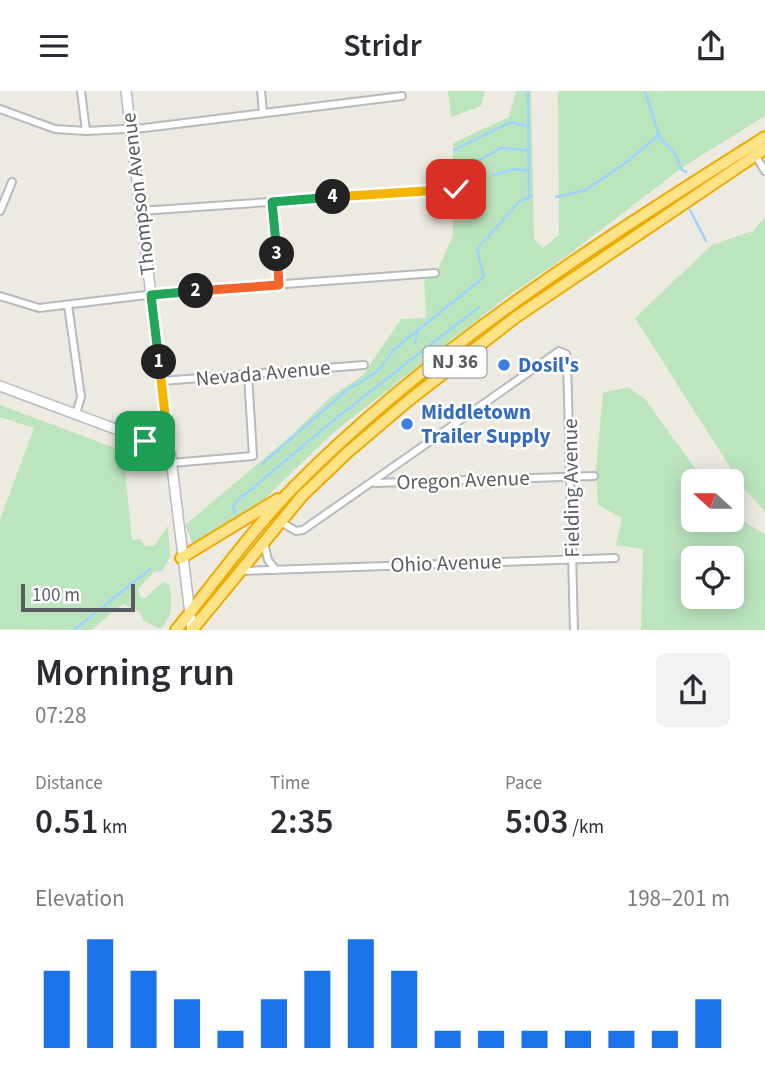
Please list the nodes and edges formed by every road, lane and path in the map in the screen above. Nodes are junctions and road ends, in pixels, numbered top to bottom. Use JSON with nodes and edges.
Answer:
{"nodes":[{"id":1,"x":81,"y":91,"type":"edge"},
{"id":2,"x":126,"y":91,"type":"edge"},
{"id":3,"x":261,"y":91,"type":"edge"},
{"id":4,"x":362,"y":91,"type":"edge"},
{"id":5,"x":402,"y":96,"type":"dead end"},
{"id":6,"x":364,"y":101,"type":"junction"},
{"id":7,"x":0,"y":109,"type":"edge"},
{"id":8,"x":263,"y":113,"type":"junction"},
{"id":9,"x":130,"y":128,"type":"junction"},
{"id":10,"x":86,"y":131,"type":"junction"},
{"id":11,"x":765,"y":137,"type":"edge"},
{"id":12,"x":765,"y":149,"type":"edge"},
{"id":13,"x":754,"y":155,"type":"junction"},
{"id":14,"x":765,"y":171,"type":"edge"},
{"id":15,"x":12,"y":182,"type":"dead end"},
{"id":16,"x":456,"y":189,"type":"dead end"},
{"id":17,"x":272,"y":202,"type":"junction"},
{"id":18,"x":0,"y":211,"type":"edge"},
{"id":19,"x":141,"y":211,"type":"junction"},
{"id":20,"x":435,"y":272,"type":"dead end"},
{"id":21,"x":279,"y":285,"type":"junction"},
{"id":22,"x":151,"y":295,"type":"junction"},
{"id":23,"x":0,"y":296,"type":"edge"},
{"id":24,"x":68,"y":305,"type":"junction"},
{"id":25,"x":364,"y":365,"type":"dead end"},
{"id":26,"x":248,"y":375,"type":"junction"},
{"id":27,"x":162,"y":381,"type":"junction"},
{"id":28,"x":0,"y":386,"type":"edge"},
{"id":29,"x":76,"y":414,"type":"junction"},
{"id":30,"x":169,"y":449,"type":"junction"},
{"id":31,"x":171,"y":463,"type":"junction"},
{"id":32,"x":570,"y":476,"type":"junction"},
{"id":33,"x":594,"y":476,"type":"dead end"},
{"id":34,"x":373,"y":483,"type":"junction"},
{"id":35,"x":291,"y":490,"type":"junction"},
{"id":36,"x":281,"y":522,"type":"junction"},
{"id":37,"x":264,"y":543,"type":"junction"},
{"id":38,"x":181,"y":558,"type":"junction"},
{"id":39,"x":615,"y":558,"type":"dead end"},
{"id":40,"x":572,"y":559,"type":"junction"},
{"id":41,"x":276,"y":570,"type":"junction"},
{"id":42,"x":240,"y":571,"type":"junction"},
{"id":43,"x":189,"y":614,"type":"junction"},
{"id":44,"x":176,"y":630,"type":"edge"},
{"id":45,"x":192,"y":630,"type":"edge"},
{"id":46,"x":574,"y":630,"type":"edge"}],
"edges":[{"from":1,"to":10,"type":"street"},
{"from":2,"to":9,"type":"street","name":"Thompson Avenue"},
{"from":3,"to":8,"type":"street"},
{"from":4,"to":6,"type":"street"},
{"from":5,"to":6,"type":"street"},
{"from":6,"to":8,"type":"street"},
{"from":7,"to":10,"type":"street"},
{"from":8,"to":9,"type":"street"},
{"from":9,"to":10,"type":"street"},
{"from":9,"to":19,"type":"street","name":"Thompson Avenue"},
{"from":11,"to":35,"type":"highway","number":"NJ 36"},
{"from":12,"to":13,"type":"highway","number":"NJ 36"},
{"from":13,"to":14,"type":"street"},
{"from":13,"to":36,"type":"highway","number":"NJ 36"},
{"from":15,"to":18,"type":"street"},
{"from":16,"to":17,"type":"street"},
{"from":17,"to":19,"type":"street"},
{"from":17,"to":21,"type":"street"},
{"from":19,"to":22,"type":"street","name":"Thompson Avenue"},
{"from":20,"to":21,"type":"street"},
{"from":21,"to":22,"type":"street"},
{"from":22,"to":24,"type":"street"},
{"from":22,"to":27,"type":"street","name":"Thompson Avenue"},
{"from":23,"to":24,"type":"street"},
{"from":24,"to":29,"type":"street"},
{"from":25,"to":26,"type":"street","name":"Nevada Avenue"},
{"from":26,"to":27,"type":"street","name":"Nevada Avenue"},
{"from":26,"to":31,"type":"street"},
{"from":27,"to":30,"type":"street","name":"Thompson Avenue"},
{"from":28,"to":29,"type":"street"},
{"from":29,"to":30,"type":"street"},
{"from":30,"to":31,"type":"street","name":"Thompson Avenue"},
{"from":31,"to":38,"type":"street","name":"Thompson Avenue"},
{"from":32,"to":33,"type":"street","name":"Oregon Avenue"},
{"from":32,"to":34,"type":"street","name":"Oregon Avenue"},
{"from":32,"to":34,"type":"street","name":"Fielding Avenue"},
{"from":32,"to":40,"type":"street","name":"Fielding Avenue"},
{"from":34,"to":36,"type":"street"},
{"from":35,"to":38,"type":"highway"},
{"from":35,"to":43,"type":"highway","number":"NJ 36"},
{"from":36,"to":37,"type":"highway","number":"NJ 36"},
{"from":37,"to":41,"type":"street"},
{"from":37,"to":42,"type":"highway","number":"NJ 36"},
{"from":38,"to":43,"type":"street","name":"Thompson Avenue"},
{"from":39,"to":40,"type":"street","name":"Ohio Avenue"},
{"from":40,"to":41,"type":"street","name":"Ohio Avenue"},
{"from":40,"to":46,"type":"street","name":"Fielding Avenue"},
{"from":41,"to":42,"type":"street","name":"Ohio Avenue"},
{"from":42,"to":45,"type":"highway","number":"NJ 36"},
{"from":43,"to":44,"type":"highway","number":"NJ 36"},
{"from":43,"to":45,"type":"street","name":"Thompson Avenue"}]}
